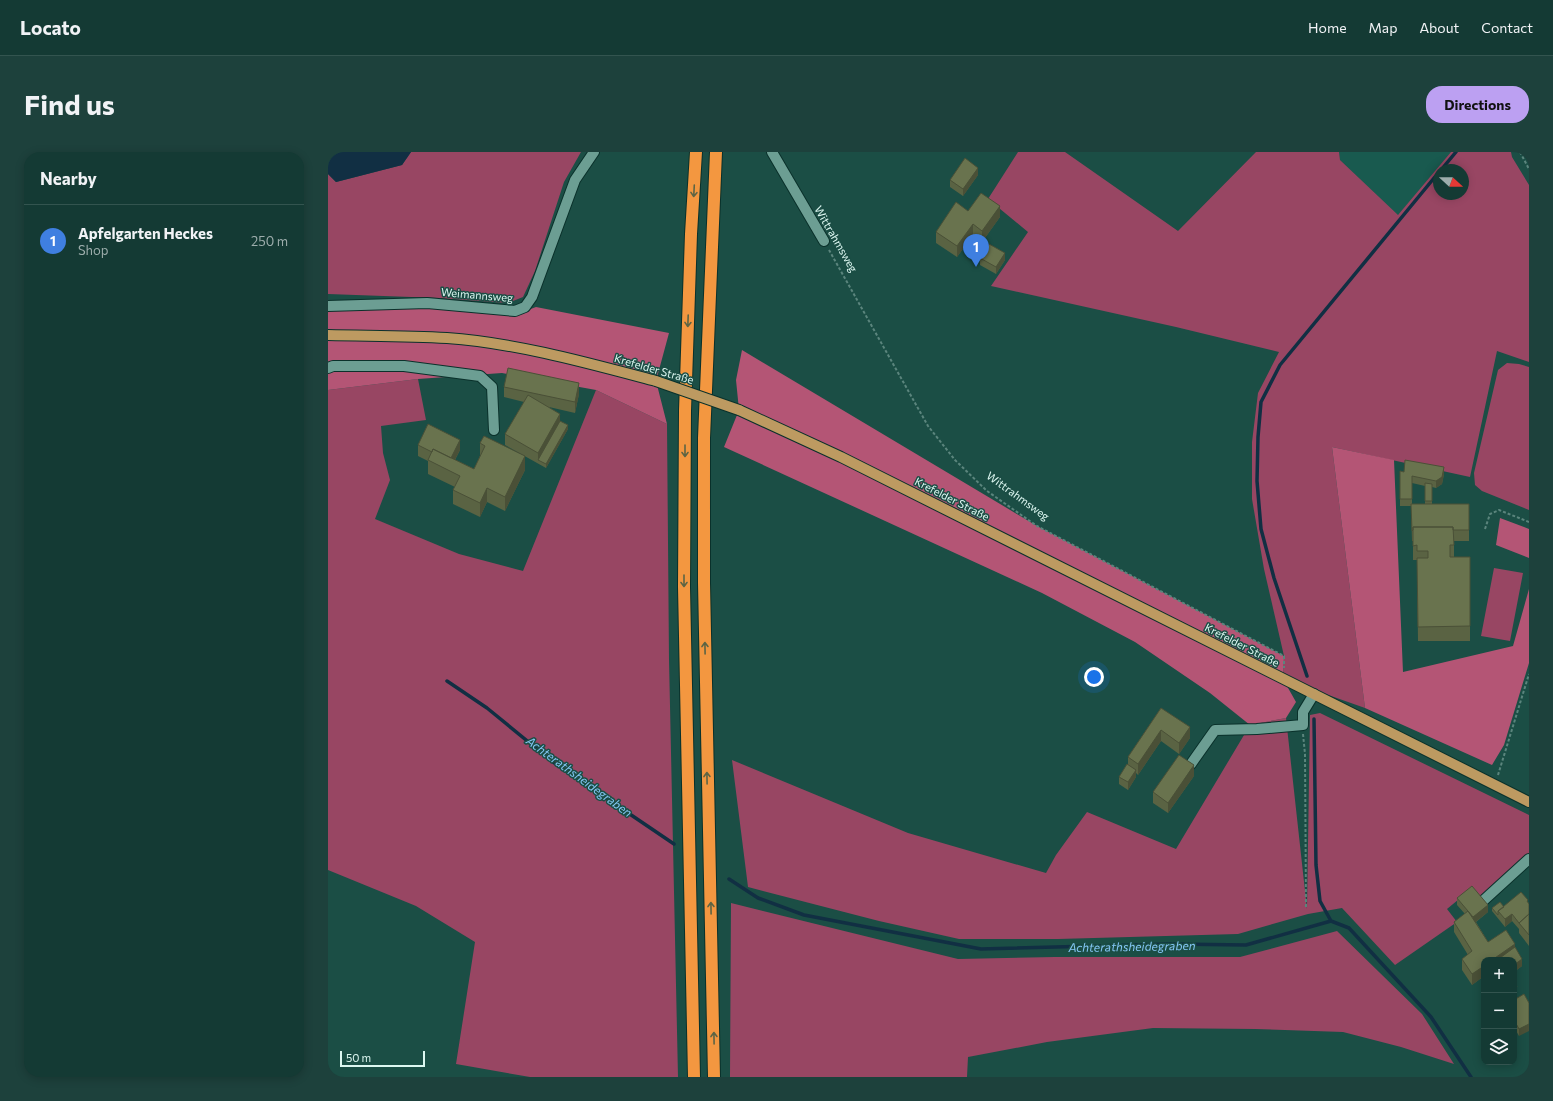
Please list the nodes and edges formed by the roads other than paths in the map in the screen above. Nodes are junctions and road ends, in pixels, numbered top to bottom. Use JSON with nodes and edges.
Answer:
{"nodes":[{"id":1,"x":594,"y":152,"type":"edge"},
{"id":2,"x":696,"y":152,"type":"edge"},
{"id":3,"x":716,"y":152,"type":"edge"},
{"id":4,"x":772,"y":152,"type":"edge"},
{"id":5,"x":824,"y":240,"type":"road end"},
{"id":6,"x":328,"y":306,"type":"edge"},
{"id":7,"x":328,"y":335,"type":"edge"},
{"id":8,"x":328,"y":368,"type":"edge"},
{"id":9,"x":494,"y":430,"type":"dead end"},
{"id":10,"x":1314,"y":694,"type":"junction"},
{"id":11,"x":1191,"y":764,"type":"edge"},
{"id":12,"x":1529,"y":802,"type":"edge"},
{"id":13,"x":1529,"y":859,"type":"edge"},
{"id":14,"x":1484,"y":900,"type":"edge"},
{"id":15,"x":694,"y":1077,"type":"edge"},
{"id":16,"x":714,"y":1077,"type":"edge"}],
"edges":[{"from":1,"to":6,"type":"street","name":"Weimannsweg"},
{"from":2,"to":15,"type":"highway","one_way":true},
{"from":16,"to":3,"type":"highway","one_way":true},
{"from":4,"to":5,"type":"street","name":"Wittrahmsweg"},
{"from":7,"to":10,"type":"main road","name":"Krefelder Straße","bridge":true},
{"from":8,"to":9,"type":"street"},
{"from":10,"to":11,"type":"street"},
{"from":10,"to":12,"type":"main road","name":"Krefelder Straße"},
{"from":13,"to":14,"type":"street"}]}
